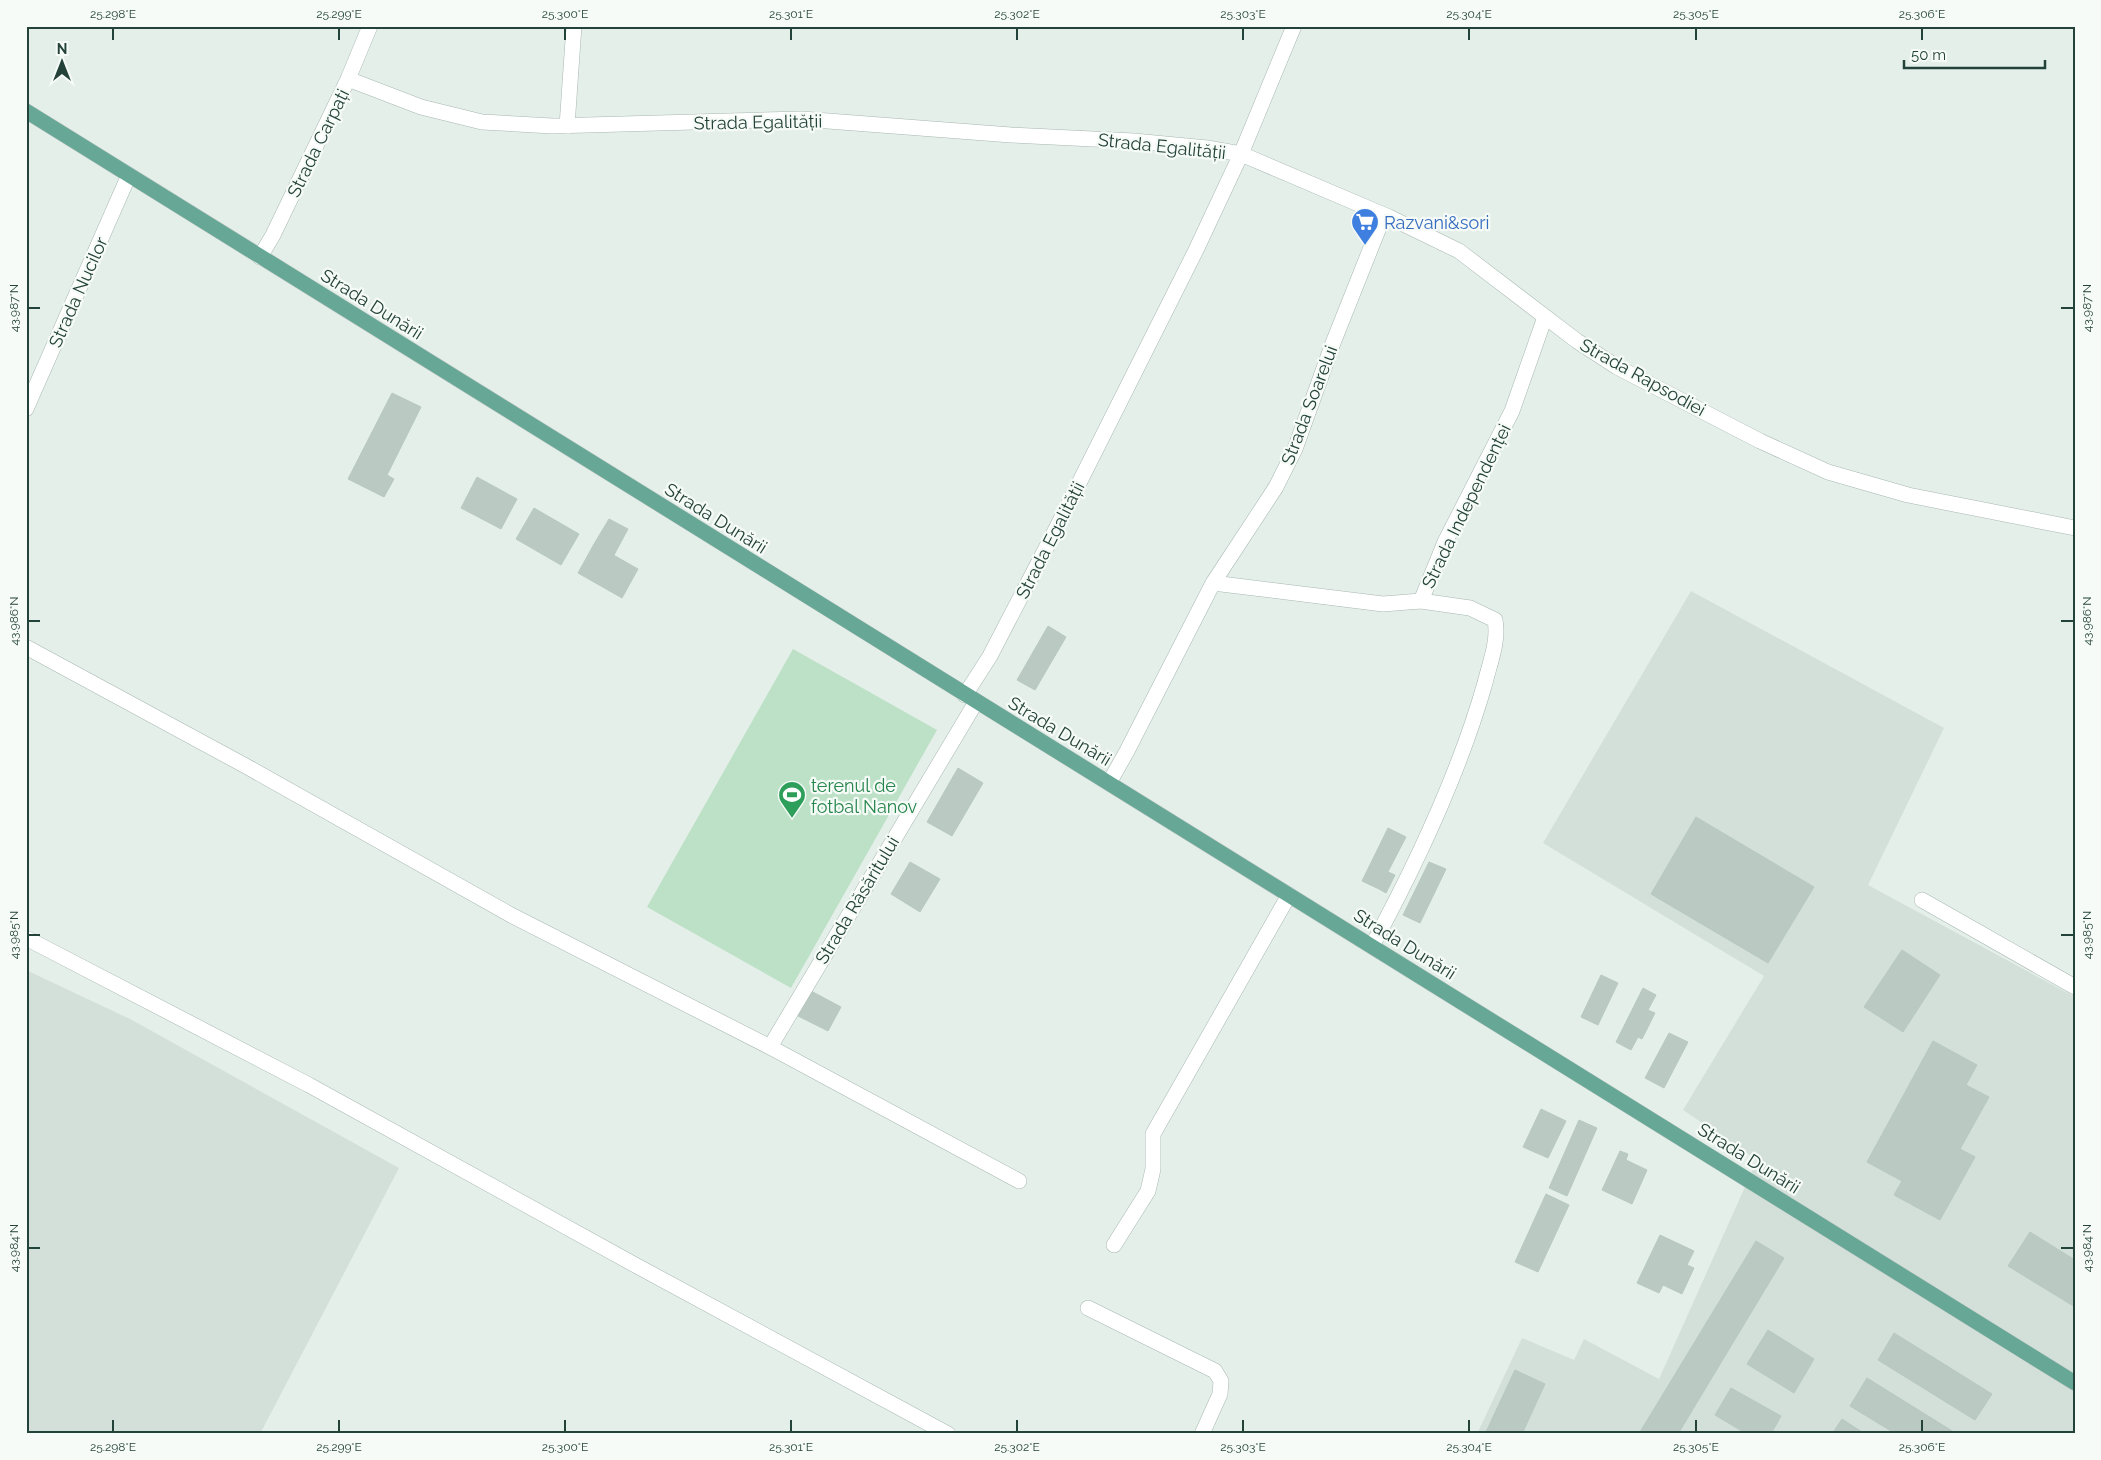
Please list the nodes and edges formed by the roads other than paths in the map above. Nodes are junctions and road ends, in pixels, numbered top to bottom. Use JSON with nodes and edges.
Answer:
{"nodes":[{"id":1,"x":370,"y":26,"type":"edge"},
{"id":2,"x":574,"y":26,"type":"edge"},
{"id":3,"x":1294,"y":26,"type":"edge"},
{"id":4,"x":348,"y":79,"type":"junction"},
{"id":5,"x":26,"y":112,"type":"edge"},
{"id":6,"x":567,"y":126,"type":"junction"},
{"id":7,"x":1241,"y":154,"type":"junction"},
{"id":8,"x":129,"y":175,"type":"junction"},
{"id":9,"x":1384,"y":215,"type":"junction"},
{"id":10,"x":260,"y":256,"type":"junction"},
{"id":11,"x":1545,"y":317,"type":"junction"},
{"id":12,"x":26,"y":409,"type":"edge"},
{"id":13,"x":2075,"y":528,"type":"edge"},
{"id":14,"x":1213,"y":583,"type":"junction"},
{"id":15,"x":1420,"y":601,"type":"junction"},
{"id":16,"x":26,"y":647,"type":"edge"},
{"id":17,"x":970,"y":698,"type":"junction"},
{"id":18,"x":1109,"y":783,"type":"junction"},
{"id":19,"x":1289,"y":895,"type":"junction"},
{"id":20,"x":1922,"y":900,"type":"dead end"},
{"id":21,"x":26,"y":938,"type":"edge"},
{"id":22,"x":1372,"y":946,"type":"junction"},
{"id":23,"x":2075,"y":987,"type":"edge"},
{"id":24,"x":770,"y":1047,"type":"junction"},
{"id":25,"x":1019,"y":1181,"type":"dead end"},
{"id":26,"x":1114,"y":1245,"type":"dead end"},
{"id":27,"x":1088,"y":1308,"type":"dead end"},
{"id":28,"x":2075,"y":1383,"type":"edge"},
{"id":29,"x":948,"y":1434,"type":"edge"},
{"id":30,"x":1202,"y":1434,"type":"edge"}],
"edges":[{"from":1,"to":4,"type":"street","name":"Strada Carpați"},
{"from":2,"to":6,"type":"street"},
{"from":3,"to":7,"type":"street"},
{"from":4,"to":6,"type":"street","name":"Strada Egalității"},
{"from":4,"to":10,"type":"street","name":"Strada Carpați"},
{"from":5,"to":8,"type":"main road","name":"Strada Dunării"},
{"from":6,"to":7,"type":"street","name":"Strada Egalității"},
{"from":7,"to":9,"type":"street","name":"Strada Rapsodiei"},
{"from":7,"to":17,"type":"street","name":"Strada Egalității"},
{"from":8,"to":10,"type":"main road","name":"Strada Dunării"},
{"from":8,"to":12,"type":"street","name":"Strada Nucilor"},
{"from":9,"to":11,"type":"street","name":"Strada Rapsodiei"},
{"from":9,"to":14,"type":"street","name":"Strada Soarelui"},
{"from":10,"to":17,"type":"main road","name":"Strada Dunării"},
{"from":11,"to":13,"type":"street","name":"Strada Rapsodiei"},
{"from":11,"to":15,"type":"street","name":"Strada Independenței"},
{"from":14,"to":15,"type":"street"},
{"from":14,"to":18,"type":"street","name":"Strada Soarelui"},
{"from":15,"to":22,"type":"street","name":"Strada Independenței"},
{"from":16,"to":24,"type":"street"},
{"from":17,"to":18,"type":"main road","name":"Strada Dunării"},
{"from":17,"to":24,"type":"street","name":"Strada Răsăritului"},
{"from":18,"to":19,"type":"main road","name":"Strada Dunării"},
{"from":19,"to":22,"type":"main road","name":"Strada Dunării"},
{"from":19,"to":26,"type":"street"},
{"from":20,"to":23,"type":"street"},
{"from":21,"to":29,"type":"street"},
{"from":22,"to":28,"type":"main road","name":"Strada Dunării"},
{"from":24,"to":25,"type":"street"},
{"from":27,"to":30,"type":"street"}]}
